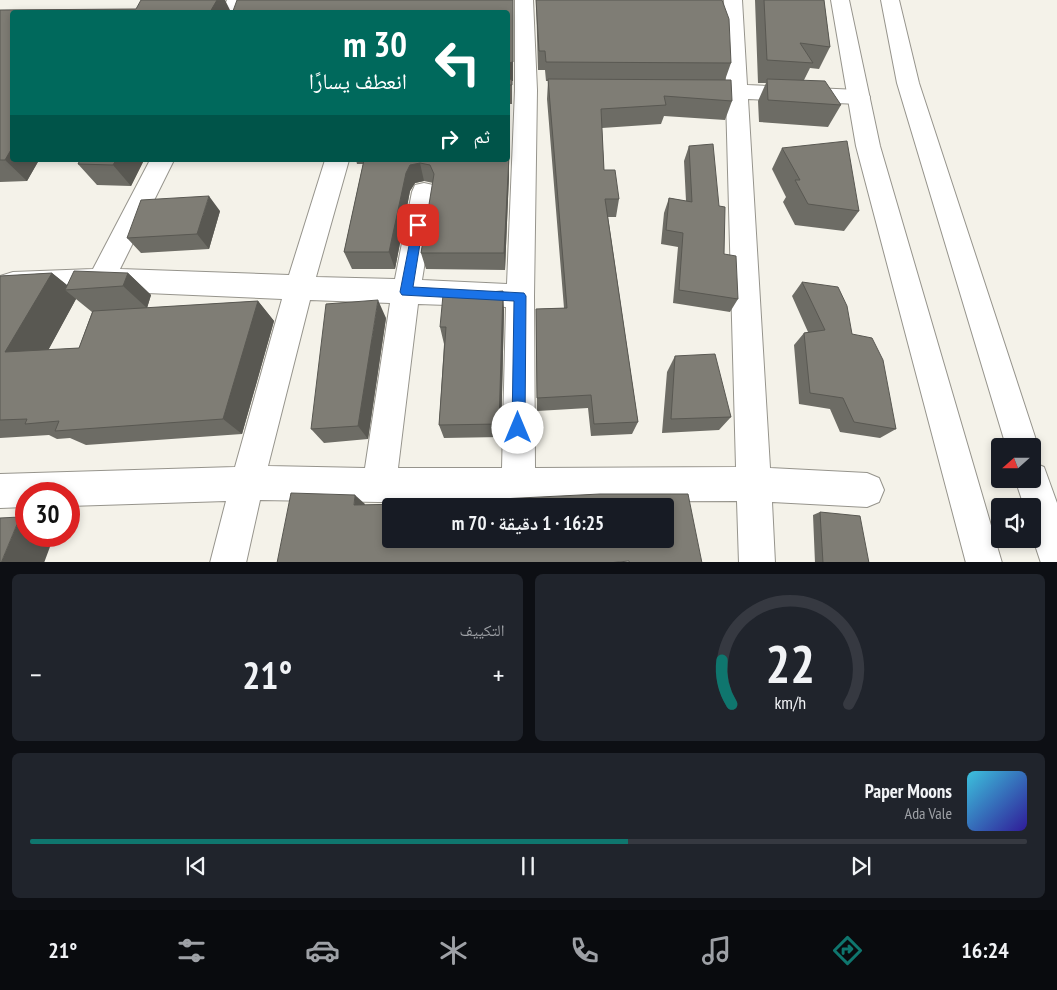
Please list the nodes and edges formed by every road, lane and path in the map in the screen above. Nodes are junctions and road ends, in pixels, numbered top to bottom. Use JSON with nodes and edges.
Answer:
{"nodes":[{"id":1,"x":733,"y":0,"type":"edge"},
{"id":2,"x":840,"y":0,"type":"edge"},
{"id":3,"x":890,"y":0,"type":"edge"},
{"id":4,"x":529,"y":4,"type":"edge"},
{"id":5,"x":526,"y":90,"type":"edge"},
{"id":6,"x":699,"y":91,"type":"edge"},
{"id":7,"x":738,"y":91,"type":"junction"},
{"id":8,"x":859,"y":97,"type":"junction"},
{"id":9,"x":161,"y":162,"type":"edge"},
{"id":10,"x":336,"y":162,"type":"edge"},
{"id":11,"x":424,"y":192,"type":"dead end"},
{"id":12,"x":101,"y":280,"type":"junction"},
{"id":13,"x":298,"y":286,"type":"junction"},
{"id":14,"x":0,"y":288,"type":"edge"},
{"id":15,"x":406,"y":292,"type":"junction"},
{"id":16,"x":520,"y":296,"type":"junction"},
{"id":17,"x":1019,"y":438,"type":"edge"},
{"id":18,"x":247,"y":483,"type":"junction"},
{"id":19,"x":518,"y":484,"type":"junction"},
{"id":20,"x":754,"y":484,"type":"junction"},
{"id":21,"x":379,"y":485,"type":"junction"},
{"id":22,"x":1035,"y":488,"type":"edge"},
{"id":23,"x":867,"y":490,"type":"dead end"},
{"id":24,"x":0,"y":491,"type":"edge"},
{"id":25,"x":1057,"y":557,"type":"edge"},
{"id":26,"x":228,"y":562,"type":"edge"},
{"id":27,"x":757,"y":562,"type":"edge"},
{"id":28,"x":984,"y":562,"type":"edge"}],
"edges":[{"from":1,"to":7,"type":"street"},
{"from":2,"to":8,"type":"street"},
{"from":3,"to":17,"type":"street"},
{"from":4,"to":5,"type":"street"},
{"from":5,"to":16,"type":"street"},
{"from":6,"to":7,"type":"street"},
{"from":7,"to":8,"type":"street"},
{"from":7,"to":20,"type":"street"},
{"from":8,"to":28,"type":"street"},
{"from":9,"to":12,"type":"street"},
{"from":10,"to":13,"type":"street"},
{"from":11,"to":15,"type":"street"},
{"from":12,"to":13,"type":"street"},
{"from":12,"to":14,"type":"street"},
{"from":13,"to":15,"type":"street"},
{"from":13,"to":18,"type":"street"},
{"from":15,"to":16,"type":"street"},
{"from":15,"to":21,"type":"street"},
{"from":16,"to":19,"type":"street"},
{"from":18,"to":21,"type":"street"},
{"from":18,"to":24,"type":"street"},
{"from":18,"to":26,"type":"street"},
{"from":19,"to":20,"type":"street"},
{"from":19,"to":21,"type":"street"},
{"from":20,"to":23,"type":"street"},
{"from":20,"to":27,"type":"street"},
{"from":22,"to":25,"type":"street"}]}
